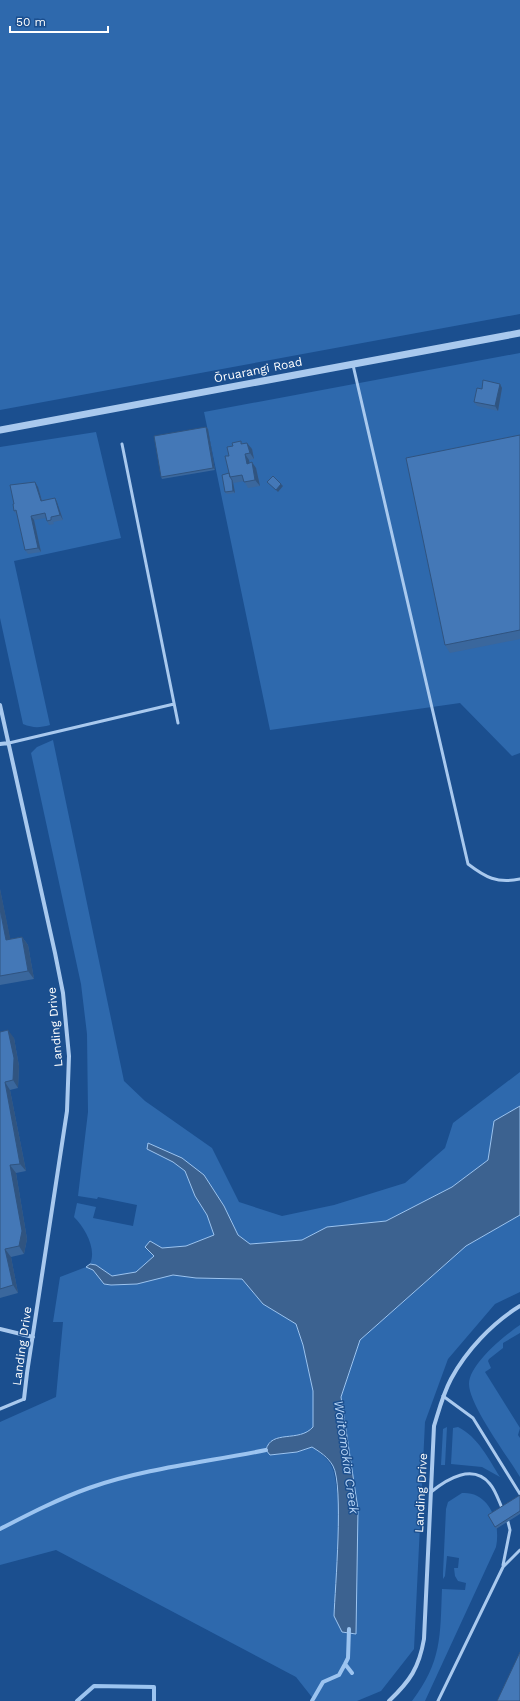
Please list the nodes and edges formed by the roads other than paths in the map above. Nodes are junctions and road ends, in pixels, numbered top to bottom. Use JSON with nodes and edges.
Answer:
{"nodes":[{"id":1,"x":520,"y":333,"type":"edge"},
{"id":2,"x":353,"y":363,"type":"junction"},
{"id":3,"x":0,"y":430,"type":"edge"},
{"id":4,"x":122,"y":444,"type":"dead end"},
{"id":5,"x":174,"y":704,"type":"junction"},
{"id":6,"x":0,"y":705,"type":"edge"},
{"id":7,"x":178,"y":723,"type":"dead end"},
{"id":8,"x":9,"y":743,"type":"junction"},
{"id":9,"x":0,"y":744,"type":"edge"},
{"id":10,"x":520,"y":879,"type":"edge"},
{"id":11,"x":520,"y":1306,"type":"edge"},
{"id":12,"x":0,"y":1329,"type":"edge"},
{"id":13,"x":32,"y":1337,"type":"junction"},
{"id":14,"x":443,"y":1396,"type":"junction"},
{"id":15,"x":24,"y":1399,"type":"joint"},
{"id":16,"x":0,"y":1408,"type":"edge"},
{"id":17,"x":431,"y":1492,"type":"junction"},
{"id":18,"x":520,"y":1494,"type":"edge"},
{"id":19,"x":520,"y":1550,"type":"edge"},
{"id":20,"x":503,"y":1567,"type":"junction"},
{"id":21,"x":389,"y":1701,"type":"edge"},
{"id":22,"x":438,"y":1701,"type":"edge"}],
"edges":[{"from":1,"to":2,"type":"street","name":"Ōruarangi Road"},
{"from":2,"to":3,"type":"street","name":"Ōruarangi Road"},
{"from":2,"to":10,"type":"lane"},
{"from":4,"to":5,"type":"lane"},
{"from":5,"to":7,"type":"lane"},
{"from":5,"to":8,"type":"lane"},
{"from":6,"to":8,"type":"street","name":"Landing Drive"},
{"from":8,"to":9,"type":"street"},
{"from":8,"to":13,"type":"street","name":"Landing Drive"},
{"from":11,"to":14,"type":"street","name":"Landing Drive"},
{"from":12,"to":13,"type":"street"},
{"from":13,"to":15,"type":"street","name":"Landing Drive"},
{"from":14,"to":17,"type":"street","name":"Landing Drive"},
{"from":14,"to":18,"type":"lane"},
{"from":15,"to":16,"type":"lane"},
{"from":17,"to":20,"type":"lane"},
{"from":17,"to":21,"type":"street","name":"Landing Drive"},
{"from":19,"to":20,"type":"lane"},
{"from":20,"to":22,"type":"lane"}]}
